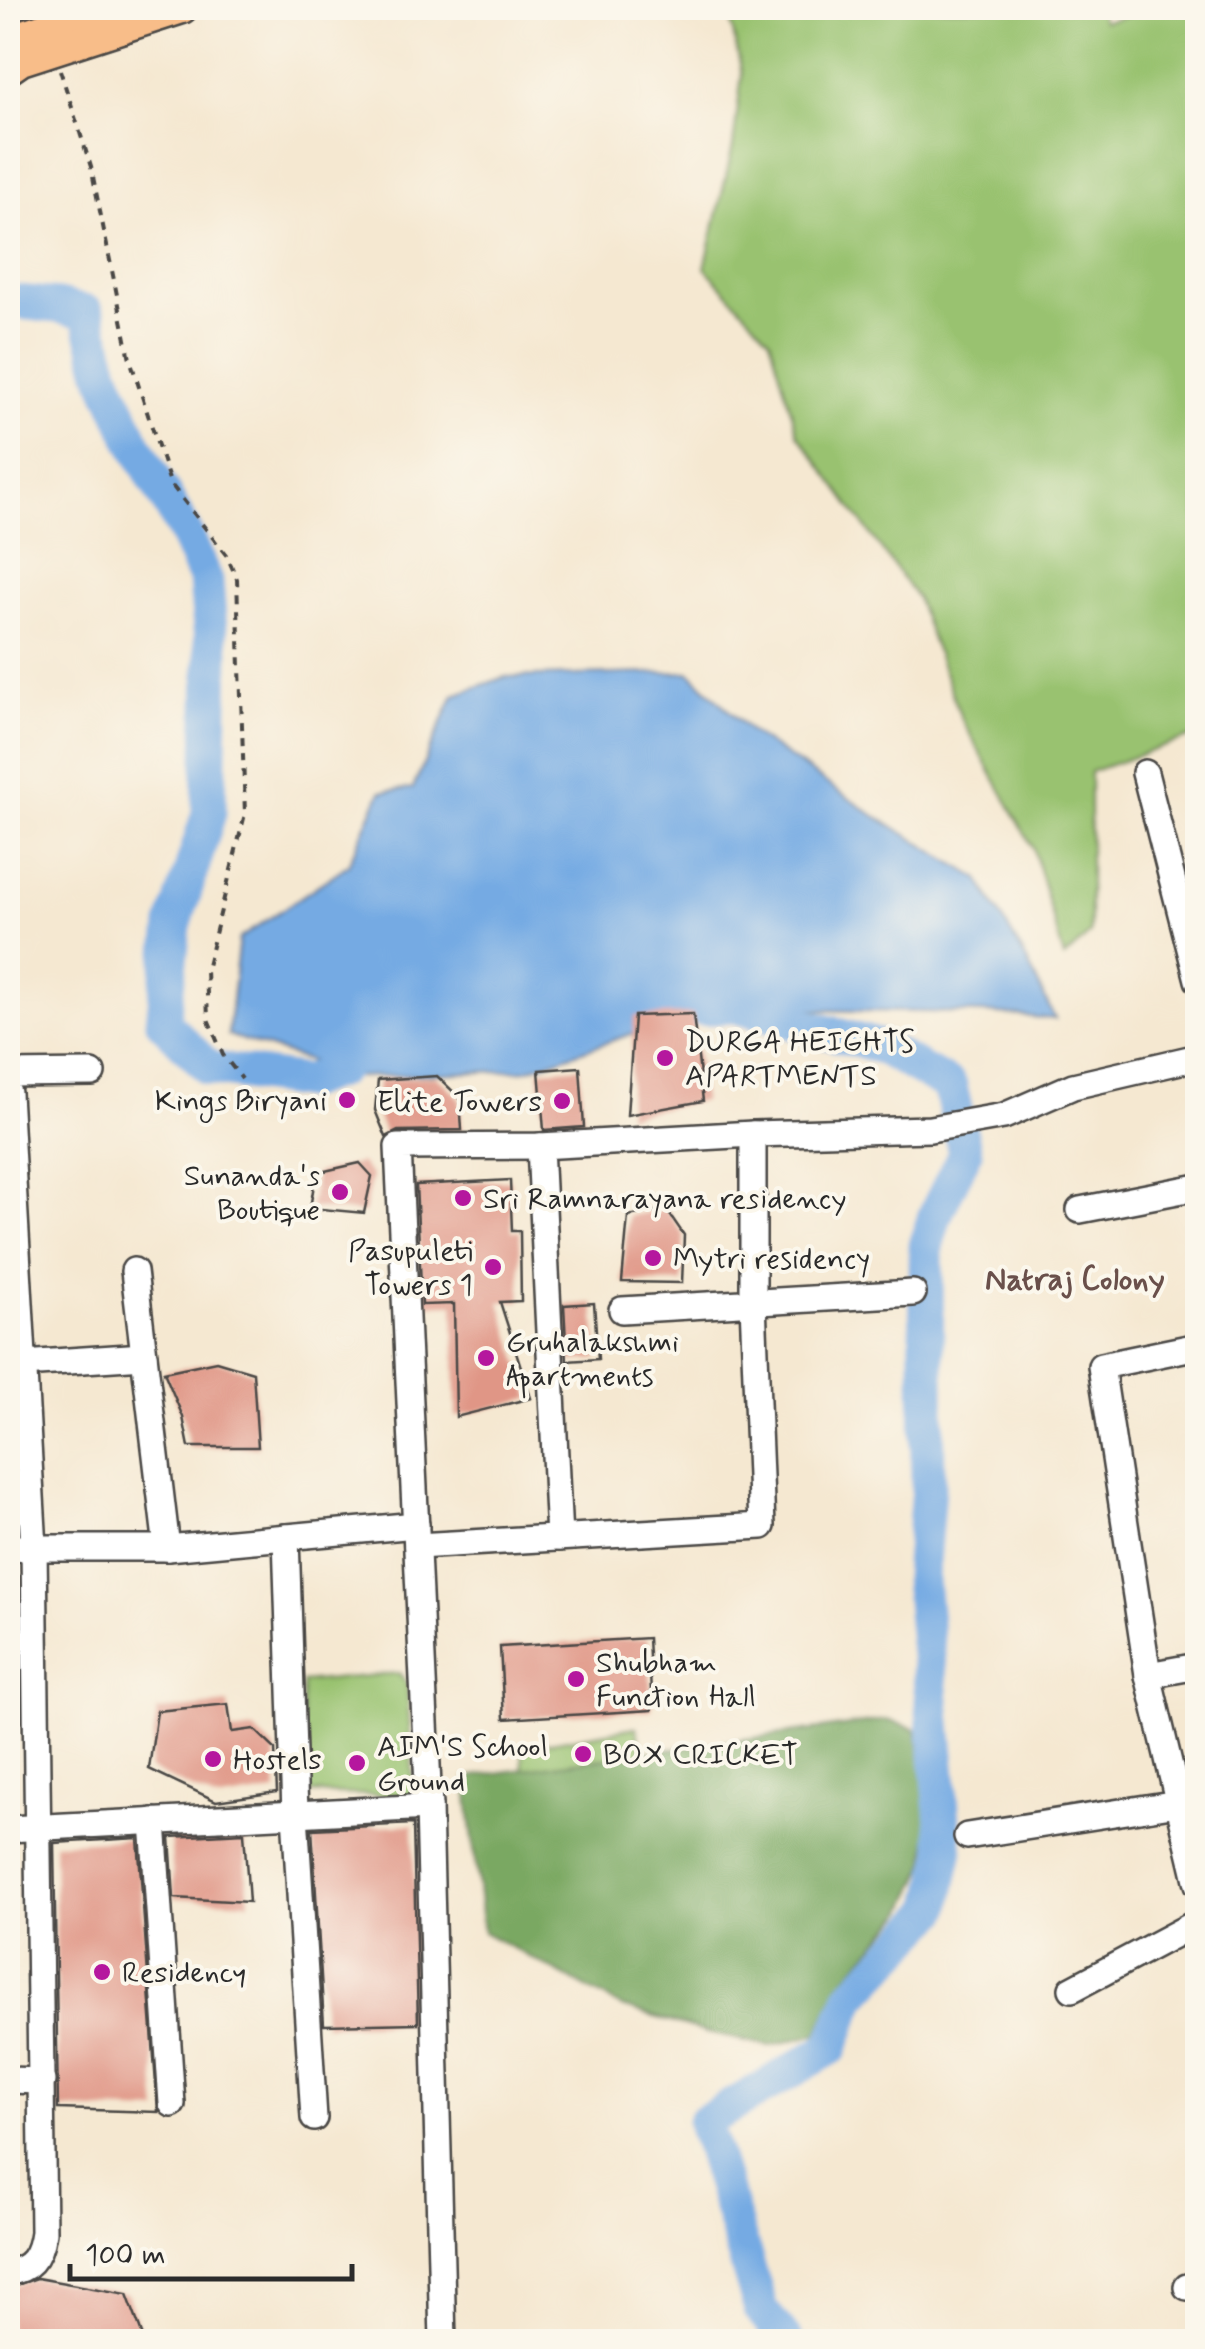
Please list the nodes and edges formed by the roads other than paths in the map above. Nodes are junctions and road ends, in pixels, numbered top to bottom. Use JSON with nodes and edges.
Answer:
{"nodes":[{"id":1,"x":106,"y":8,"type":"edge"},
{"id":2,"x":182,"y":8,"type":"edge"},
{"id":3,"x":8,"y":40,"type":"edge"},
{"id":4,"x":8,"y":69,"type":"edge"},
{"id":5,"x":1145,"y":773,"type":"dead end"},
{"id":6,"x":1193,"y":941,"type":"edge"},
{"id":7,"x":1198,"y":980,"type":"edge"},
{"id":8,"x":1198,"y":1057,"type":"edge"},
{"id":9,"x":8,"y":1074,"type":"edge"},
{"id":10,"x":92,"y":1074,"type":"dead end"},
{"id":11,"x":8,"y":1094,"type":"edge"},
{"id":12,"x":753,"y":1134,"type":"junction"},
{"id":13,"x":540,"y":1146,"type":"junction"},
{"id":14,"x":1198,"y":1187,"type":"edge"},
{"id":15,"x":1080,"y":1210,"type":"dead end"},
{"id":16,"x":134,"y":1271,"type":"dead end"},
{"id":17,"x":913,"y":1293,"type":"dead end"},
{"id":18,"x":753,"y":1304,"type":"junction"},
{"id":19,"x":622,"y":1310,"type":"dead end"},
{"id":20,"x":1198,"y":1346,"type":"edge"},
{"id":21,"x":144,"y":1356,"type":"junction"},
{"id":22,"x":16,"y":1363,"type":"edge"},
{"id":23,"x":417,"y":1535,"type":"junction"},
{"id":24,"x":286,"y":1537,"type":"junction"},
{"id":25,"x":559,"y":1538,"type":"junction"},
{"id":26,"x":8,"y":1548,"type":"edge"},
{"id":27,"x":34,"y":1548,"type":"junction"},
{"id":28,"x":166,"y":1548,"type":"junction"},
{"id":29,"x":1198,"y":1666,"type":"edge"},
{"id":30,"x":1148,"y":1675,"type":"junction"},
{"id":31,"x":1178,"y":1803,"type":"junction"},
{"id":32,"x":429,"y":1807,"type":"junction"},
{"id":33,"x":295,"y":1814,"type":"junction"},
{"id":34,"x":153,"y":1821,"type":"junction"},
{"id":35,"x":40,"y":1827,"type":"junction"},
{"id":36,"x":8,"y":1829,"type":"edge"},
{"id":37,"x":967,"y":1836,"type":"dead end"},
{"id":38,"x":1198,"y":1884,"type":"edge"},
{"id":39,"x":1198,"y":1922,"type":"edge"},
{"id":40,"x":1072,"y":1988,"type":"dead end"},
{"id":41,"x":8,"y":2080,"type":"edge"},
{"id":42,"x":42,"y":2081,"type":"junction"},
{"id":43,"x":172,"y":2104,"type":"dead end"},
{"id":44,"x":314,"y":2118,"type":"dead end"},
{"id":45,"x":8,"y":2272,"type":"edge"},
{"id":46,"x":443,"y":2342,"type":"edge"}],
"edges":[{"from":1,"to":3,"type":"main road"},
{"from":2,"to":4,"type":"main road"},
{"from":5,"to":6,"type":"street"},
{"from":6,"to":7,"type":"street"},
{"from":8,"to":12,"type":"street"},
{"from":9,"to":10,"type":"street"},
{"from":11,"to":22,"type":"street"},
{"from":12,"to":13,"type":"street"},
{"from":12,"to":18,"type":"street"},
{"from":13,"to":23,"type":"street"},
{"from":13,"to":25,"type":"street"},
{"from":14,"to":15,"type":"street"},
{"from":16,"to":21,"type":"street"},
{"from":17,"to":18,"type":"street"},
{"from":18,"to":19,"type":"street"},
{"from":18,"to":25,"type":"street"},
{"from":20,"to":30,"type":"street"},
{"from":21,"to":22,"type":"street"},
{"from":21,"to":28,"type":"street"},
{"from":22,"to":27,"type":"street"},
{"from":23,"to":24,"type":"street"},
{"from":23,"to":25,"type":"street"},
{"from":23,"to":32,"type":"street"},
{"from":24,"to":28,"type":"street"},
{"from":24,"to":33,"type":"street"},
{"from":26,"to":27,"type":"street"},
{"from":27,"to":28,"type":"street"},
{"from":27,"to":35,"type":"street"},
{"from":29,"to":30,"type":"street"},
{"from":30,"to":31,"type":"street"},
{"from":31,"to":37,"type":"street"},
{"from":31,"to":38,"type":"street"},
{"from":32,"to":33,"type":"street"},
{"from":32,"to":46,"type":"street"},
{"from":33,"to":34,"type":"street"},
{"from":33,"to":44,"type":"street"},
{"from":34,"to":35,"type":"street"},
{"from":34,"to":43,"type":"street"},
{"from":35,"to":36,"type":"street"},
{"from":35,"to":42,"type":"street"},
{"from":39,"to":40,"type":"street"},
{"from":41,"to":42,"type":"street"},
{"from":42,"to":45,"type":"street"}]}
